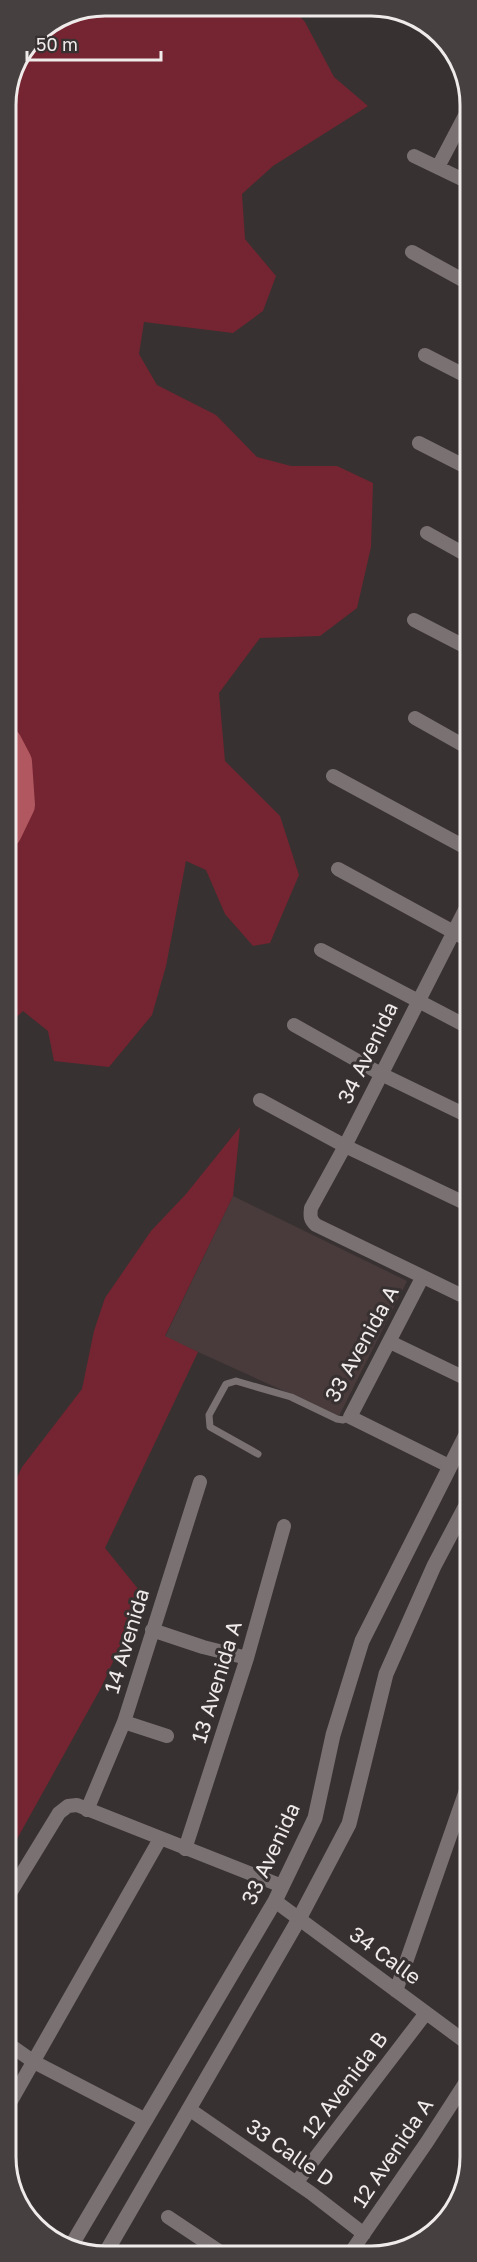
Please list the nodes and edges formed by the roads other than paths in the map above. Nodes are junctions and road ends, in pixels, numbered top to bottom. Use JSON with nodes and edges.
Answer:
{"nodes":[{"id":1,"x":460,"y":125,"type":"edge"},
{"id":2,"x":414,"y":156,"type":"dead end"},
{"id":3,"x":438,"y":167,"type":"junction"},
{"id":4,"x":460,"y":178,"type":"edge"},
{"id":5,"x":412,"y":252,"type":"dead end"},
{"id":6,"x":460,"y":278,"type":"edge"},
{"id":7,"x":425,"y":355,"type":"dead end"},
{"id":8,"x":460,"y":373,"type":"edge"},
{"id":9,"x":419,"y":443,"type":"dead end"},
{"id":10,"x":460,"y":464,"type":"edge"},
{"id":11,"x":427,"y":533,"type":"dead end"},
{"id":12,"x":460,"y":551,"type":"edge"},
{"id":13,"x":414,"y":620,"type":"dead end"},
{"id":14,"x":460,"y":644,"type":"edge"},
{"id":15,"x":415,"y":718,"type":"dead end"},
{"id":16,"x":460,"y":743,"type":"edge"},
{"id":17,"x":333,"y":776,"type":"dead end"},
{"id":18,"x":460,"y":845,"type":"edge"},
{"id":19,"x":338,"y":869,"type":"dead end"},
{"id":20,"x":460,"y":919,"type":"edge"},
{"id":21,"x":453,"y":932,"type":"junction"},
{"id":22,"x":460,"y":935,"type":"edge"},
{"id":23,"x":321,"y":950,"type":"dead end"},
{"id":24,"x":417,"y":1001,"type":"junction"},
{"id":25,"x":460,"y":1023,"type":"edge"},
{"id":26,"x":294,"y":1025,"type":"dead end"},
{"id":27,"x":381,"y":1074,"type":"junction"},
{"id":28,"x":260,"y":1100,"type":"dead end"},
{"id":29,"x":460,"y":1112,"type":"edge"},
{"id":30,"x":345,"y":1146,"type":"junction"},
{"id":31,"x":460,"y":1201,"type":"edge"},
{"id":32,"x":422,"y":1278,"type":"junction"},
{"id":33,"x":460,"y":1295,"type":"edge"},
{"id":34,"x":390,"y":1342,"type":"junction"},
{"id":35,"x":460,"y":1376,"type":"edge"},
{"id":36,"x":350,"y":1417,"type":"junction"},
{"id":37,"x":460,"y":1446,"type":"edge"},
{"id":38,"x":258,"y":1454,"type":"dead end"},
{"id":39,"x":449,"y":1466,"type":"junction"},
{"id":40,"x":200,"y":1482,"type":"dead end"},
{"id":41,"x":460,"y":1517,"type":"edge"},
{"id":42,"x":284,"y":1526,"type":"dead end"},
{"id":43,"x":153,"y":1630,"type":"junction"},
{"id":44,"x":247,"y":1658,"type":"junction"},
{"id":45,"x":124,"y":1722,"type":"junction"},
{"id":46,"x":166,"y":1736,"type":"dead end"},
{"id":47,"x":460,"y":1808,"type":"edge"},
{"id":48,"x":87,"y":1810,"type":"junction"},
{"id":49,"x":160,"y":1839,"type":"junction"},
{"id":50,"x":185,"y":1849,"type":"junction"},
{"id":51,"x":16,"y":1883,"type":"edge"},
{"id":52,"x":282,"y":1886,"type":"junction"},
{"id":53,"x":275,"y":1900,"type":"junction"},
{"id":54,"x":299,"y":1919,"type":"junction"},
{"id":55,"x":396,"y":1991,"type":"junction"},
{"id":56,"x":426,"y":2013,"type":"junction"},
{"id":57,"x":460,"y":2038,"type":"edge"},
{"id":58,"x":16,"y":2049,"type":"edge"},
{"id":59,"x":34,"y":2061,"type":"junction"},
{"id":60,"x":460,"y":2090,"type":"edge"},
{"id":61,"x":16,"y":2092,"type":"edge"},
{"id":62,"x":189,"y":2109,"type":"junction"},
{"id":63,"x":146,"y":2121,"type":"junction"},
{"id":64,"x":296,"y":2183,"type":"junction"},
{"id":65,"x":168,"y":2217,"type":"dead end"},
{"id":66,"x":364,"y":2234,"type":"junction"},
{"id":67,"x":75,"y":2240,"type":"edge"},
{"id":68,"x":110,"y":2246,"type":"edge"},
{"id":69,"x":213,"y":2246,"type":"edge"},
{"id":70,"x":355,"y":2246,"type":"edge"}],
"edges":[{"from":1,"to":3,"type":"street"},
{"from":2,"to":3,"type":"street"},
{"from":3,"to":4,"type":"street"},
{"from":5,"to":6,"type":"street"},
{"from":7,"to":8,"type":"street"},
{"from":9,"to":10,"type":"street"},
{"from":11,"to":12,"type":"street"},
{"from":13,"to":14,"type":"street"},
{"from":15,"to":16,"type":"street"},
{"from":17,"to":18,"type":"street"},
{"from":19,"to":21,"type":"street"},
{"from":20,"to":21,"type":"street","name":"34 Avenida"},
{"from":21,"to":22,"type":"street"},
{"from":21,"to":24,"type":"street","name":"34 Avenida"},
{"from":23,"to":24,"type":"street"},
{"from":24,"to":25,"type":"street"},
{"from":24,"to":27,"type":"street","name":"34 Avenida"},
{"from":26,"to":27,"type":"street"},
{"from":27,"to":29,"type":"street"},
{"from":27,"to":30,"type":"street","name":"34 Avenida"},
{"from":28,"to":30,"type":"street"},
{"from":30,"to":31,"type":"street"},
{"from":30,"to":32,"type":"street","name":"34 Avenida"},
{"from":32,"to":33,"type":"street"},
{"from":32,"to":34,"type":"street","name":"33 Avenida A"},
{"from":34,"to":35,"type":"street"},
{"from":34,"to":36,"type":"street","name":"33 Avenida A"},
{"from":36,"to":38,"type":"lane","name":"33 Avenida A"},
{"from":36,"to":39,"type":"street"},
{"from":37,"to":39,"type":"street","name":"33 Avenida"},
{"from":39,"to":52,"type":"street","name":"33 Avenida"},
{"from":40,"to":43,"type":"street","name":"14 Avenida"},
{"from":41,"to":54,"type":"street"},
{"from":42,"to":44,"type":"street","name":"13 Avenida A"},
{"from":43,"to":44,"type":"street"},
{"from":43,"to":45,"type":"street","name":"14 Avenida"},
{"from":44,"to":50,"type":"street","name":"13 Avenida A"},
{"from":45,"to":46,"type":"street"},
{"from":45,"to":48,"type":"street","name":"14 Avenida"},
{"from":47,"to":55,"type":"street"},
{"from":48,"to":49,"type":"street"},
{"from":48,"to":51,"type":"street"},
{"from":49,"to":50,"type":"street"},
{"from":49,"to":59,"type":"street"},
{"from":50,"to":52,"type":"street"},
{"from":52,"to":53,"type":"street","name":"33 Avenida"},
{"from":53,"to":54,"type":"street","name":"34 Calle"},
{"from":53,"to":63,"type":"street","name":"33 Avenida"},
{"from":54,"to":55,"type":"street","name":"34 Calle"},
{"from":54,"to":62,"type":"street"},
{"from":55,"to":56,"type":"street","name":"34 Calle"},
{"from":56,"to":57,"type":"street","name":"34 Calle"},
{"from":56,"to":64,"type":"street","name":"12 Avenida B"},
{"from":58,"to":59,"type":"street"},
{"from":59,"to":61,"type":"street"},
{"from":59,"to":63,"type":"street"},
{"from":60,"to":66,"type":"street","name":"12 Avenida A"},
{"from":62,"to":64,"type":"street","name":"33 Calle D"},
{"from":62,"to":68,"type":"street"},
{"from":63,"to":67,"type":"street","name":"33 Avenida"},
{"from":64,"to":66,"type":"street","name":"33 Calle D"},
{"from":65,"to":69,"type":"street"},
{"from":66,"to":70,"type":"street","name":"12 Avenida A"}]}
